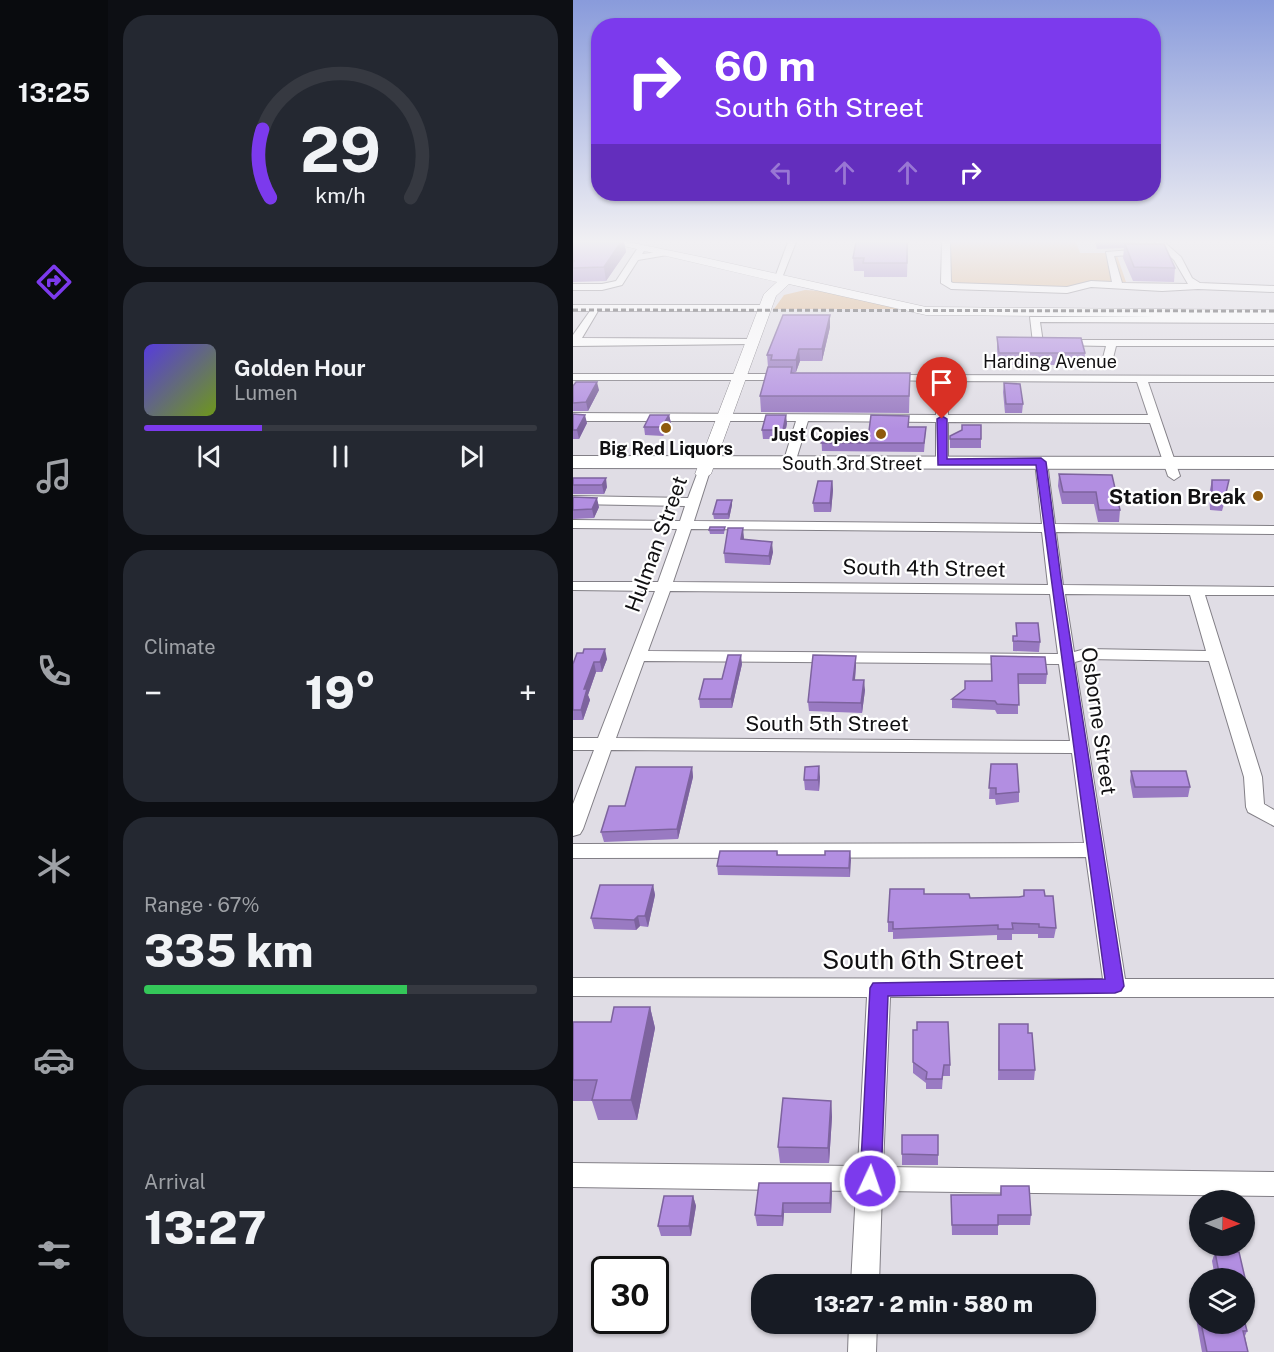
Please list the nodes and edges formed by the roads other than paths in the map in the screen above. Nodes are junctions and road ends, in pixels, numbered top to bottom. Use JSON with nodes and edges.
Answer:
{"nodes":[{"id":1,"x":766,"y":305,"type":"edge"},
{"id":2,"x":769,"y":305,"type":"edge"},
{"id":3,"x":893,"y":305,"type":"edge"},
{"id":4,"x":921,"y":305,"type":"edge"},
{"id":5,"x":573,"y":308,"type":"edge"},
{"id":6,"x":765,"y":308,"type":"junction"},
{"id":7,"x":1274,"y":308,"type":"edge"},
{"id":8,"x":573,"y":312,"type":"edge"},
{"id":9,"x":594,"y":312,"type":"junction"},
{"id":10,"x":1274,"y":314,"type":"edge"},
{"id":11,"x":1274,"y":320,"type":"edge"},
{"id":12,"x":753,"y":341,"type":"junction"},
{"id":13,"x":574,"y":342,"type":"edge"},
{"id":14,"x":1112,"y":343,"type":"junction"},
{"id":15,"x":1274,"y":343,"type":"edge"},
{"id":16,"x":1107,"y":362,"type":"dead end"},
{"id":17,"x":573,"y":377,"type":"edge"},
{"id":18,"x":741,"y":377,"type":"junction"},
{"id":19,"x":800,"y":378,"type":"edge"},
{"id":20,"x":871,"y":378,"type":"edge"},
{"id":21,"x":942,"y":378,"type":"junction"},
{"id":22,"x":1274,"y":379,"type":"edge"},
{"id":23,"x":1142,"y":380,"type":"junction"},
{"id":24,"x":573,"y":417,"type":"edge"},
{"id":25,"x":725,"y":418,"type":"junction"},
{"id":26,"x":942,"y":419,"type":"junction"},
{"id":27,"x":1155,"y":419,"type":"junction"},
{"id":28,"x":803,"y":420,"type":"junction"},
{"id":29,"x":573,"y":462,"type":"edge"},
{"id":30,"x":942,"y":462,"type":"junction"},
{"id":31,"x":789,"y":463,"type":"junction"},
{"id":32,"x":1274,"y":463,"type":"edge"},
{"id":33,"x":1041,"y":468,"type":"junction"},
{"id":34,"x":705,"y":469,"type":"junction"},
{"id":35,"x":1172,"y":469,"type":"junction"},
{"id":36,"x":573,"y":473,"type":"edge"},
{"id":37,"x":1274,"y":477,"type":"edge"},
{"id":38,"x":573,"y":500,"type":"edge"},
{"id":39,"x":694,"y":502,"type":"junction"},
{"id":40,"x":573,"y":524,"type":"edge"},
{"id":41,"x":686,"y":525,"type":"junction"},
{"id":42,"x":1048,"y":530,"type":"junction"},
{"id":43,"x":1274,"y":530,"type":"edge"},
{"id":44,"x":573,"y":586,"type":"edge"},
{"id":45,"x":664,"y":586,"type":"junction"},
{"id":46,"x":1057,"y":590,"type":"junction"},
{"id":47,"x":1196,"y":591,"type":"junction"},
{"id":48,"x":1274,"y":591,"type":"edge"},
{"id":49,"x":638,"y":656,"type":"junction"},
{"id":50,"x":1216,"y":656,"type":"junction"},
{"id":51,"x":1067,"y":659,"type":"junction"},
{"id":52,"x":573,"y":744,"type":"edge"},
{"id":53,"x":605,"y":744,"type":"junction"},
{"id":54,"x":1080,"y":747,"type":"junction"},
{"id":55,"x":1274,"y":819,"type":"edge"},
{"id":56,"x":573,"y":829,"type":"edge"},
{"id":57,"x":1095,"y":850,"type":"junction"},
{"id":58,"x":573,"y":851,"type":"edge"},
{"id":59,"x":1115,"y":986,"type":"junction"},
{"id":60,"x":573,"y":987,"type":"edge"},
{"id":61,"x":879,"y":988,"type":"junction"},
{"id":62,"x":1274,"y":988,"type":"edge"},
{"id":63,"x":573,"y":1175,"type":"edge"},
{"id":64,"x":870,"y":1181,"type":"junction"},
{"id":65,"x":1274,"y":1184,"type":"edge"},
{"id":66,"x":865,"y":1274,"type":"edge"},
{"id":67,"x":863,"y":1334,"type":"edge"},
{"id":68,"x":862,"y":1352,"type":"edge"}],
"edges":[{"from":1,"to":6,"type":"main road","name":"Hulman Street"},
{"from":2,"to":6,"type":"main road"},
{"from":3,"to":10,"type":"main road"},
{"from":4,"to":7,"type":"main road"},
{"from":5,"to":6,"type":"street"},
{"from":6,"to":9,"type":"street"},
{"from":6,"to":12,"type":"main road","name":"Hulman Street"},
{"from":8,"to":9,"type":"street"},
{"from":9,"to":13,"type":"street"},
{"from":11,"to":14,"type":"street"},
{"from":12,"to":13,"type":"street"},
{"from":12,"to":18,"type":"main road","name":"Hulman Street"},
{"from":14,"to":15,"type":"street"},
{"from":14,"to":16,"type":"street"},
{"from":17,"to":18,"type":"street"},
{"from":18,"to":19,"type":"street"},
{"from":18,"to":25,"type":"main road","name":"Hulman Street"},
{"from":20,"to":21,"type":"street","name":"Harding Avenue"},
{"from":21,"to":23,"type":"street","name":"Harding Avenue"},
{"from":21,"to":26,"type":"street"},
{"from":22,"to":23,"type":"street","name":"Harding Avenue"},
{"from":23,"to":27,"type":"street"},
{"from":24,"to":25,"type":"street"},
{"from":25,"to":28,"type":"street"},
{"from":25,"to":34,"type":"main road","name":"Hulman Street"},
{"from":26,"to":27,"type":"street"},
{"from":26,"to":28,"type":"street"},
{"from":26,"to":30,"type":"street"},
{"from":27,"to":35,"type":"street"},
{"from":28,"to":31,"type":"street"},
{"from":29,"to":34,"type":"highway","name":"South 3rd Street"},
{"from":30,"to":31,"type":"highway","name":"South 3rd Street"},
{"from":30,"to":33,"type":"highway","name":"South 3rd Street"},
{"from":31,"to":34,"type":"highway","name":"South 3rd Street"},
{"from":32,"to":35,"type":"highway","name":"South 3rd Street"},
{"from":33,"to":34,"type":"highway","name":"South 3rd Street"},
{"from":33,"to":35,"type":"highway","name":"South 3rd Street"},
{"from":33,"to":42,"type":"street","name":"Osborne Street"},
{"from":34,"to":36,"type":"highway","name":"South 3rd Street"},
{"from":34,"to":39,"type":"street","name":"Hulman Street"},
{"from":35,"to":37,"type":"highway","name":"South 3rd Street"},
{"from":38,"to":39,"type":"street"},
{"from":39,"to":41,"type":"street","name":"Hulman Street"},
{"from":40,"to":41,"type":"street"},
{"from":41,"to":42,"type":"street"},
{"from":41,"to":45,"type":"street","name":"Hulman Street"},
{"from":42,"to":43,"type":"street"},
{"from":42,"to":46,"type":"street","name":"Osborne Street"},
{"from":44,"to":45,"type":"street","name":"South 4th Street"},
{"from":45,"to":46,"type":"street","name":"South 4th Street"},
{"from":45,"to":49,"type":"street","name":"Hulman Street"},
{"from":46,"to":47,"type":"street","name":"South 4th Street"},
{"from":46,"to":51,"type":"street","name":"Osborne Street"},
{"from":47,"to":48,"type":"street","name":"South 4th Street"},
{"from":47,"to":50,"type":"street"},
{"from":49,"to":51,"type":"street"},
{"from":49,"to":53,"type":"street","name":"Hulman Street"},
{"from":50,"to":51,"type":"street"},
{"from":50,"to":55,"type":"street"},
{"from":51,"to":54,"type":"street","name":"Osborne Street"},
{"from":52,"to":53,"type":"street","name":"South 5th Street"},
{"from":53,"to":54,"type":"street","name":"South 5th Street"},
{"from":53,"to":56,"type":"street","name":"Hulman Street"},
{"from":54,"to":57,"type":"street","name":"Osborne Street"},
{"from":57,"to":58,"type":"street"},
{"from":57,"to":59,"type":"street","name":"Osborne Street"},
{"from":59,"to":61,"type":"street","name":"South 6th Street"},
{"from":59,"to":62,"type":"street","name":"South 6th Street"},
{"from":60,"to":61,"type":"street","name":"South 6th Street"},
{"from":61,"to":64,"type":"street"},
{"from":63,"to":64,"type":"street"},
{"from":64,"to":65,"type":"street"},
{"from":64,"to":66,"type":"street"},
{"from":67,"to":68,"type":"street"}]}
